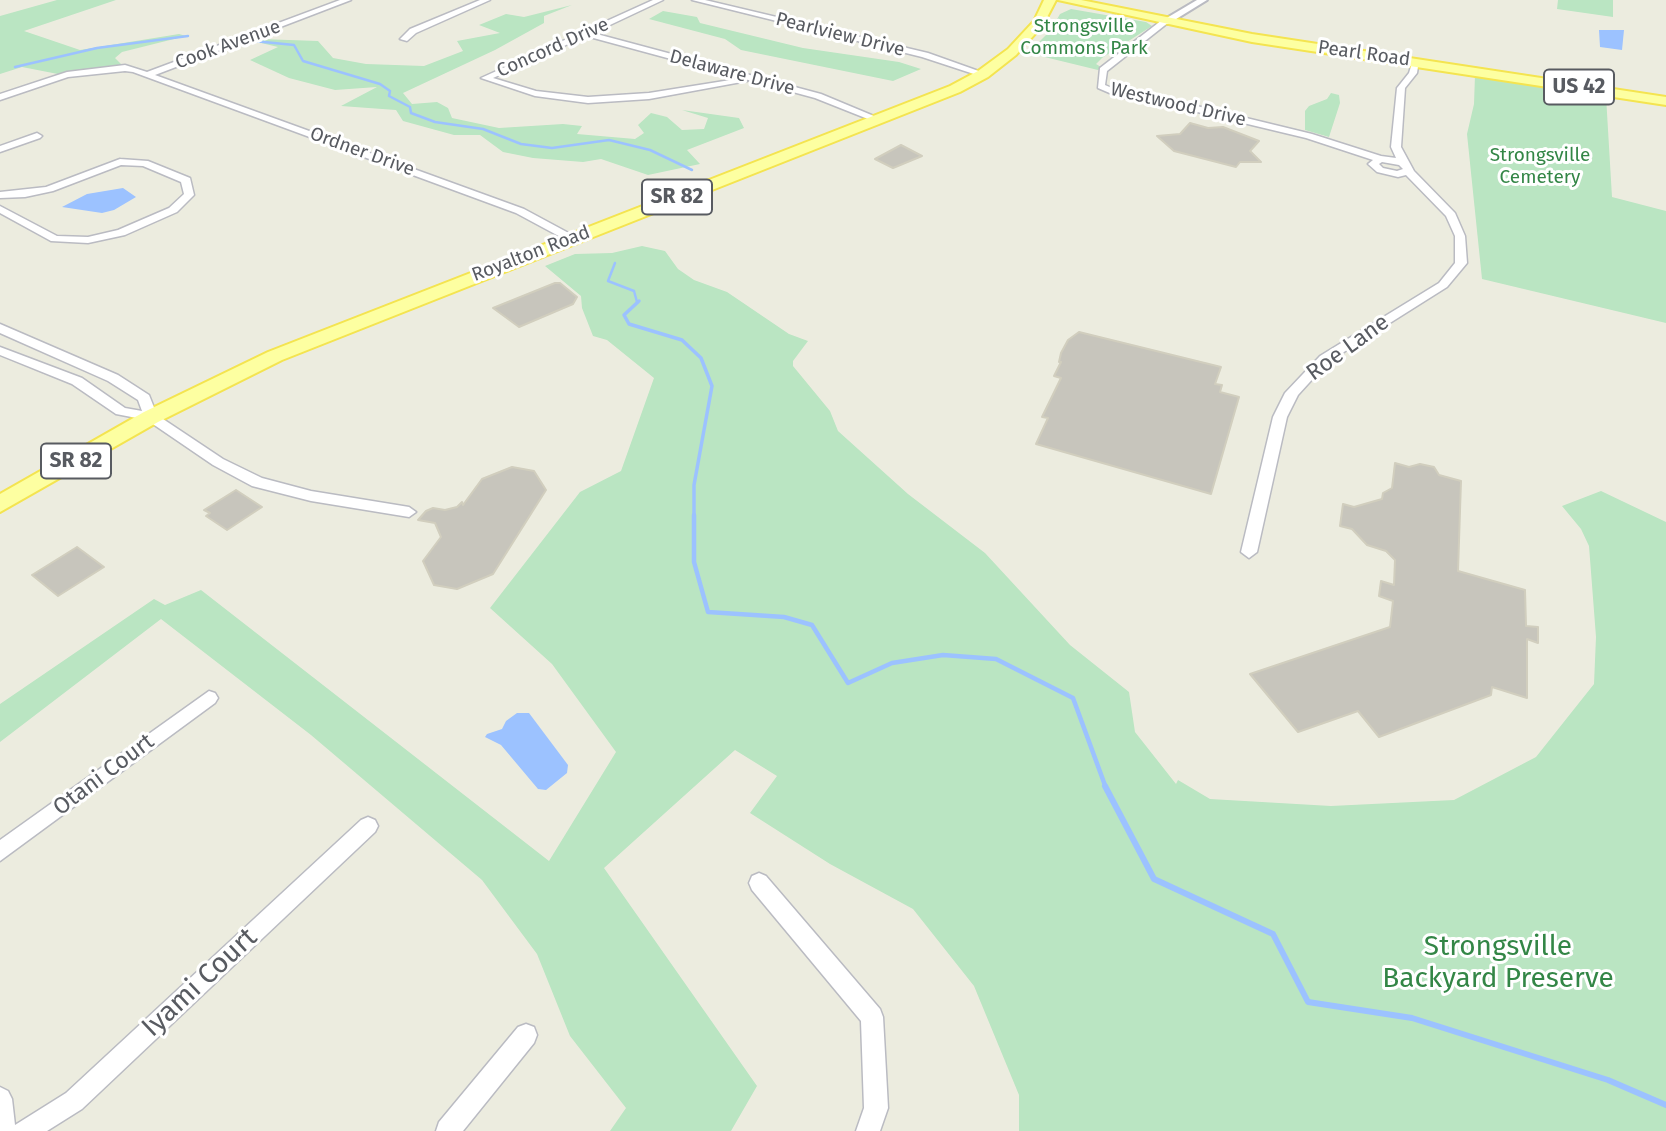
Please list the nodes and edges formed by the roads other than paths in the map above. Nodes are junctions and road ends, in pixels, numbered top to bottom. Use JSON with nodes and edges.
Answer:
{"nodes":[{"id":1,"x":347,"y":0,"type":"edge"},
{"id":2,"x":486,"y":0,"type":"edge"},
{"id":3,"x":659,"y":0,"type":"edge"},
{"id":4,"x":696,"y":0,"type":"edge"},
{"id":5,"x":1050,"y":0,"type":"edge"},
{"id":6,"x":1064,"y":0,"type":"edge"},
{"id":7,"x":1203,"y":0,"type":"edge"},
{"id":8,"x":1107,"y":9,"type":"junction"},
{"id":9,"x":1039,"y":22,"type":"junction"},
{"id":10,"x":1165,"y":22,"type":"junction"},
{"id":11,"x":585,"y":33,"type":"junction"},
{"id":12,"x":404,"y":39,"type":"dead end"},
{"id":13,"x":1416,"y":62,"type":"junction"},
{"id":14,"x":149,"y":74,"type":"junction"},
{"id":15,"x":983,"y":74,"type":"junction"},
{"id":16,"x":756,"y":79,"type":"junction"},
{"id":17,"x":0,"y":97,"type":"edge"},
{"id":18,"x":1666,"y":101,"type":"edge"},
{"id":19,"x":876,"y":119,"type":"junction"},
{"id":20,"x":37,"y":136,"type":"dead end"},
{"id":21,"x":1396,"y":146,"type":"junction"},
{"id":22,"x":0,"y":149,"type":"edge"},
{"id":23,"x":1379,"y":160,"type":"junction"},
{"id":24,"x":1402,"y":162,"type":"junction"},
{"id":25,"x":1409,"y":172,"type":"junction"},
{"id":26,"x":1391,"y":173,"type":"junction"},
{"id":27,"x":1420,"y":185,"type":"junction"},
{"id":28,"x":25,"y":194,"type":"junction"},
{"id":29,"x":0,"y":195,"type":"edge"},
{"id":30,"x":0,"y":207,"type":"edge"},
{"id":31,"x":572,"y":239,"type":"junction"},
{"id":32,"x":0,"y":328,"type":"edge"},
{"id":33,"x":0,"y":351,"type":"edge"},
{"id":34,"x":151,"y":418,"type":"junction"},
{"id":35,"x":0,"y":504,"type":"edge"},
{"id":36,"x":409,"y":512,"type":"dead end"},
{"id":37,"x":1249,"y":552,"type":"dead end"},
{"id":38,"x":209,"y":698,"type":"dead end"},
{"id":39,"x":368,"y":826,"type":"dead end"},
{"id":40,"x":0,"y":852,"type":"edge"},
{"id":41,"x":759,"y":883,"type":"dead end"},
{"id":42,"x":526,"y":1035,"type":"dead end"},
{"id":43,"x":0,"y":1099,"type":"edge"},
{"id":44,"x":4,"y":1131,"type":"edge"},
{"id":45,"x":25,"y":1131,"type":"edge"},
{"id":46,"x":447,"y":1131,"type":"edge"},
{"id":47,"x":868,"y":1131,"type":"edge"}],
"edges":[{"from":1,"to":14,"type":"street","name":"Cook Avenue"},
{"from":2,"to":12,"type":"street"},
{"from":3,"to":11,"type":"street","name":"Concord Drive"},
{"from":4,"to":15,"type":"street","name":"Pearlview Drive"},
{"from":5,"to":9,"type":"main road","name":"Royalton Road","number":"SR 82"},
{"from":6,"to":8,"type":"main road","name":"Pearl Road","number":"US 42"},
{"from":7,"to":10,"type":"street","name":"Westwood Drive"},
{"from":8,"to":9,"type":"main road"},
{"from":8,"to":10,"type":"main road","name":"Pearl Road","number":"US 42"},
{"from":9,"to":15,"type":"main road","name":"Royalton Road","number":"SR 82"},
{"from":10,"to":13,"type":"main road","name":"Pearl Road","number":"US 42"},
{"from":10,"to":23,"type":"street","name":"Westwood Drive"},
{"from":11,"to":16,"type":"street","name":"Delaware Drive"},
{"from":11,"to":16,"type":"street","name":"Concord Drive"},
{"from":13,"to":18,"type":"main road","name":"Pearl Road","number":"US 42"},
{"from":13,"to":21,"type":"street"},
{"from":14,"to":17,"type":"street","name":"Ordner Drive"},
{"from":14,"to":31,"type":"street","name":"Ordner Drive"},
{"from":15,"to":19,"type":"main road","name":"Royalton Road","number":"SR 82"},
{"from":16,"to":19,"type":"street","name":"Delaware Drive"},
{"from":19,"to":31,"type":"main road","name":"Royalton Road","number":"SR 82"},
{"from":20,"to":22,"type":"street"},
{"from":21,"to":23,"type":"street"},
{"from":21,"to":24,"type":"street","name":"Roe Lane"},
{"from":23,"to":24,"type":"street"},
{"from":23,"to":26,"type":"street","name":"Westwood Drive"},
{"from":24,"to":25,"type":"street","name":"Roe Lane"},
{"from":25,"to":26,"type":"street"},
{"from":25,"to":27,"type":"street","name":"Roe Lane"},
{"from":26,"to":27,"type":"street","name":"Roe Lane"},
{"from":27,"to":37,"type":"street","name":"Roe Lane"},
{"from":28,"to":29,"type":"street"},
{"from":28,"to":30,"type":"street"},
{"from":28,"to":30,"type":"street"},
{"from":31,"to":34,"type":"main road","name":"Royalton Road","number":"SR 82"},
{"from":32,"to":34,"type":"street"},
{"from":33,"to":34,"type":"street"},
{"from":34,"to":35,"type":"main road","name":"Royalton Road","number":"SR 82"},
{"from":34,"to":36,"type":"street"},
{"from":38,"to":40,"type":"street","name":"Otani Court"},
{"from":39,"to":45,"type":"street","name":"Iyami Court"},
{"from":41,"to":47,"type":"street"},
{"from":42,"to":46,"type":"street"},
{"from":43,"to":44,"type":"street"}]}
